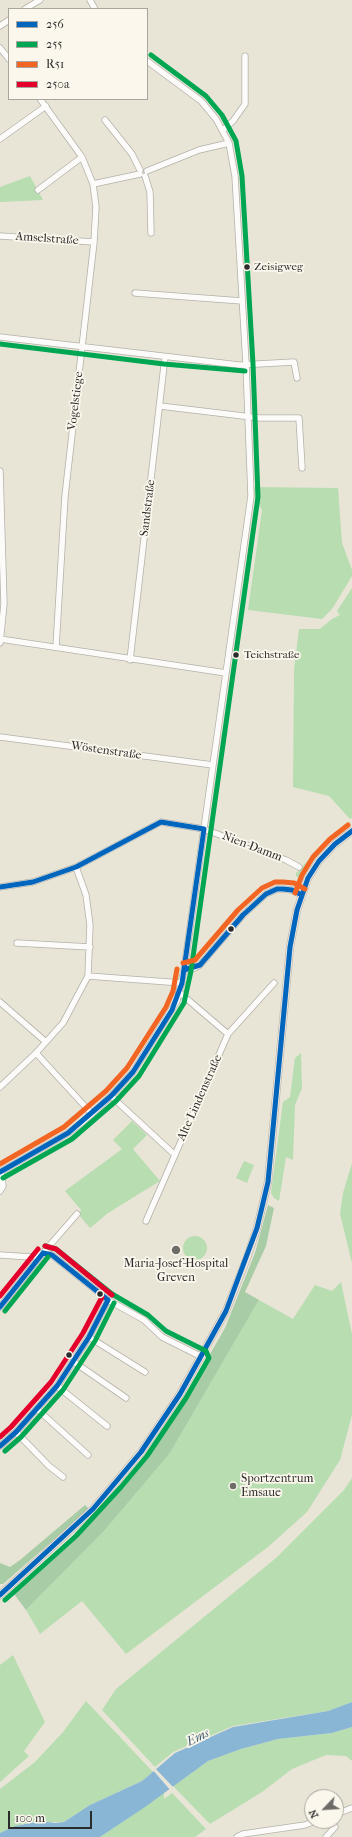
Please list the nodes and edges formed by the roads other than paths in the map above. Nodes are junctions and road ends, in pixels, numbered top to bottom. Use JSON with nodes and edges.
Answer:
{"nodes":[{"id":1,"x":40,"y":0,"type":"edge"},
{"id":2,"x":29,"y":8,"type":"edge"},
{"id":3,"x":0,"y":48,"type":"edge"},
{"id":4,"x":245,"y":56,"type":"dead end"},
{"id":5,"x":8,"y":58,"type":"edge"},
{"id":6,"x":148,"y":62,"type":"edge"},
{"id":7,"x":41,"y":100,"type":"edge"},
{"id":8,"x":46,"y":106,"type":"junction"},
{"id":9,"x":106,"y":120,"type":"dead end"},
{"id":10,"x":223,"y":130,"type":"junction"},
{"id":11,"x":0,"y":139,"type":"edge"},
{"id":12,"x":229,"y":143,"type":"junction"},
{"id":13,"x":82,"y":157,"type":"junction"},
{"id":14,"x":143,"y":173,"type":"junction"},
{"id":15,"x":93,"y":184,"type":"junction"},
{"id":16,"x":38,"y":190,"type":"dead end"},
{"id":17,"x":151,"y":233,"type":"dead end"},
{"id":18,"x":0,"y":236,"type":"edge"},
{"id":19,"x":94,"y":242,"type":"junction"},
{"id":20,"x":135,"y":292,"type":"dead end"},
{"id":21,"x":242,"y":301,"type":"junction"},
{"id":22,"x":0,"y":337,"type":"edge"},
{"id":23,"x":82,"y":347,"type":"junction"},
{"id":24,"x":165,"y":357,"type":"junction"},
{"id":25,"x":246,"y":364,"type":"junction"},
{"id":26,"x":297,"y":378,"type":"dead end"},
{"id":27,"x":160,"y":406,"type":"junction"},
{"id":28,"x":248,"y":417,"type":"junction"},
{"id":29,"x":302,"y":468,"type":"dead end"},
{"id":30,"x":0,"y":471,"type":"edge"},
{"id":31,"x":0,"y":640,"type":"edge"},
{"id":32,"x":56,"y":647,"type":"junction"},
{"id":33,"x":130,"y":660,"type":"junction"},
{"id":34,"x":226,"y":673,"type":"junction"},
{"id":35,"x":0,"y":737,"type":"edge"},
{"id":36,"x":213,"y":765,"type":"junction"},
{"id":37,"x":204,"y":829,"type":"junction"},
{"id":38,"x":352,"y":831,"type":"edge"},
{"id":39,"x":76,"y":866,"type":"junction"},
{"id":40,"x":299,"y":867,"type":"dead end"},
{"id":41,"x":0,"y":887,"type":"edge"},
{"id":42,"x":302,"y":895,"type":"junction"},
{"id":43,"x":17,"y":943,"type":"dead end"},
{"id":44,"x":90,"y":947,"type":"junction"},
{"id":45,"x":184,"y":970,"type":"junction"},
{"id":46,"x":88,"y":976,"type":"junction"},
{"id":47,"x":182,"y":983,"type":"junction"},
{"id":48,"x":274,"y":983,"type":"dead end"},
{"id":49,"x":180,"y":993,"type":"junction"},
{"id":50,"x":0,"y":1002,"type":"edge"},
{"id":51,"x":228,"y":1034,"type":"junction"},
{"id":52,"x":46,"y":1042,"type":"junction"},
{"id":53,"x":36,"y":1053,"type":"junction"},
{"id":54,"x":0,"y":1087,"type":"edge"},
{"id":55,"x":112,"y":1096,"type":"junction"},
{"id":56,"x":92,"y":1114,"type":"junction"},
{"id":57,"x":175,"y":1155,"type":"junction"},
{"id":58,"x":0,"y":1172,"type":"edge"},
{"id":59,"x":0,"y":1191,"type":"edge"},
{"id":60,"x":77,"y":1214,"type":"dead end"},
{"id":61,"x":146,"y":1221,"type":"dead end"},
{"id":62,"x":43,"y":1253,"type":"junction"},
{"id":63,"x":0,"y":1255,"type":"edge"},
{"id":64,"x":108,"y":1300,"type":"junction"},
{"id":65,"x":0,"y":1307,"type":"edge"},
{"id":66,"x":89,"y":1337,"type":"junction"},
{"id":67,"x":202,"y":1357,"type":"junction"},
{"id":68,"x":74,"y":1362,"type":"junction"},
{"id":69,"x":145,"y":1372,"type":"dead end"},
{"id":70,"x":57,"y":1386,"type":"junction"},
{"id":71,"x":126,"y":1398,"type":"dead end"},
{"id":72,"x":37,"y":1409,"type":"junction"},
{"id":73,"x":107,"y":1426,"type":"dead end"},
{"id":74,"x":16,"y":1432,"type":"junction"},
{"id":75,"x":0,"y":1446,"type":"edge"},
{"id":76,"x":88,"y":1455,"type":"dead end"},
{"id":77,"x":63,"y":1477,"type":"dead end"},
{"id":78,"x":0,"y":1595,"type":"edge"},
{"id":79,"x":304,"y":1825,"type":"edge"},
{"id":80,"x":334,"y":1829,"type":"edge"},
{"id":81,"x":237,"y":1837,"type":"edge"},
{"id":82,"x":326,"y":1837,"type":"edge"}],
"edges":[{"from":1,"to":2,"type":"street"},
{"from":3,"to":5,"type":"street"},
{"from":4,"to":10,"type":"street"},
{"from":6,"to":10,"type":"street"},
{"from":7,"to":8,"type":"street","name":"Vogelstiege"},
{"from":8,"to":11,"type":"street"},
{"from":8,"to":13,"type":"street","name":"Vogelstiege"},
{"from":9,"to":14,"type":"street"},
{"from":10,"to":12,"type":"street"},
{"from":12,"to":14,"type":"street"},
{"from":12,"to":21,"type":"street"},
{"from":13,"to":15,"type":"street","name":"Vogelstiege"},
{"from":13,"to":16,"type":"street"},
{"from":14,"to":15,"type":"street"},
{"from":14,"to":17,"type":"street"},
{"from":15,"to":19,"type":"street","name":"Vogelstiege"},
{"from":18,"to":19,"type":"street","name":"Amselstraße"},
{"from":19,"to":23,"type":"street","name":"Vogelstiege"},
{"from":20,"to":21,"type":"street"},
{"from":21,"to":25,"type":"street"},
{"from":22,"to":23,"type":"street"},
{"from":23,"to":24,"type":"street"},
{"from":23,"to":32,"type":"street","name":"Vogelstiege"},
{"from":24,"to":25,"type":"street"},
{"from":24,"to":27,"type":"street","name":"Sandstraße"},
{"from":25,"to":26,"type":"street"},
{"from":25,"to":28,"type":"street"},
{"from":27,"to":28,"type":"street"},
{"from":27,"to":33,"type":"street","name":"Sandstraße"},
{"from":28,"to":29,"type":"street"},
{"from":28,"to":34,"type":"street"},
{"from":30,"to":31,"type":"street"},
{"from":31,"to":32,"type":"street"},
{"from":32,"to":33,"type":"street"},
{"from":33,"to":34,"type":"street"},
{"from":34,"to":36,"type":"street"},
{"from":35,"to":36,"type":"street","name":"Wöstenstraße"},
{"from":36,"to":37,"type":"street"},
{"from":37,"to":39,"type":"street","name":"Nien-Damm"},
{"from":37,"to":40,"type":"street","name":"Nien-Damm"},
{"from":37,"to":45,"type":"street"},
{"from":38,"to":42,"type":"main road"},
{"from":39,"to":41,"type":"street","name":"Nien-Damm"},
{"from":39,"to":44,"type":"street"},
{"from":42,"to":45,"type":"street"},
{"from":42,"to":67,"type":"main road"},
{"from":43,"to":44,"type":"street"},
{"from":44,"to":46,"type":"street"},
{"from":45,"to":47,"type":"street"},
{"from":46,"to":47,"type":"street"},
{"from":46,"to":52,"type":"street"},
{"from":47,"to":49,"type":"street"},
{"from":48,"to":51,"type":"street","name":"Alte Lindenstraße"},
{"from":49,"to":51,"type":"street"},
{"from":49,"to":55,"type":"street"},
{"from":50,"to":52,"type":"street"},
{"from":51,"to":57,"type":"street","name":"Alte Lindenstraße"},
{"from":52,"to":53,"type":"street"},
{"from":53,"to":54,"type":"street"},
{"from":53,"to":56,"type":"street"},
{"from":55,"to":56,"type":"street"},
{"from":55,"to":57,"type":"street"},
{"from":56,"to":58,"type":"street"},
{"from":57,"to":61,"type":"street","name":"Alte Lindenstraße"},
{"from":58,"to":59,"type":"street"},
{"from":60,"to":62,"type":"street"},
{"from":62,"to":63,"type":"street"},
{"from":62,"to":64,"type":"street"},
{"from":62,"to":65,"type":"street"},
{"from":64,"to":66,"type":"street"},
{"from":64,"to":67,"type":"street"},
{"from":66,"to":68,"type":"street"},
{"from":66,"to":69,"type":"street"},
{"from":67,"to":78,"type":"main road"},
{"from":68,"to":70,"type":"street"},
{"from":68,"to":71,"type":"street"},
{"from":70,"to":72,"type":"street"},
{"from":70,"to":73,"type":"street"},
{"from":72,"to":74,"type":"street"},
{"from":72,"to":76,"type":"street"},
{"from":74,"to":75,"type":"street"},
{"from":74,"to":77,"type":"street"},
{"from":79,"to":81,"type":"street"},
{"from":80,"to":82,"type":"street"}]}
